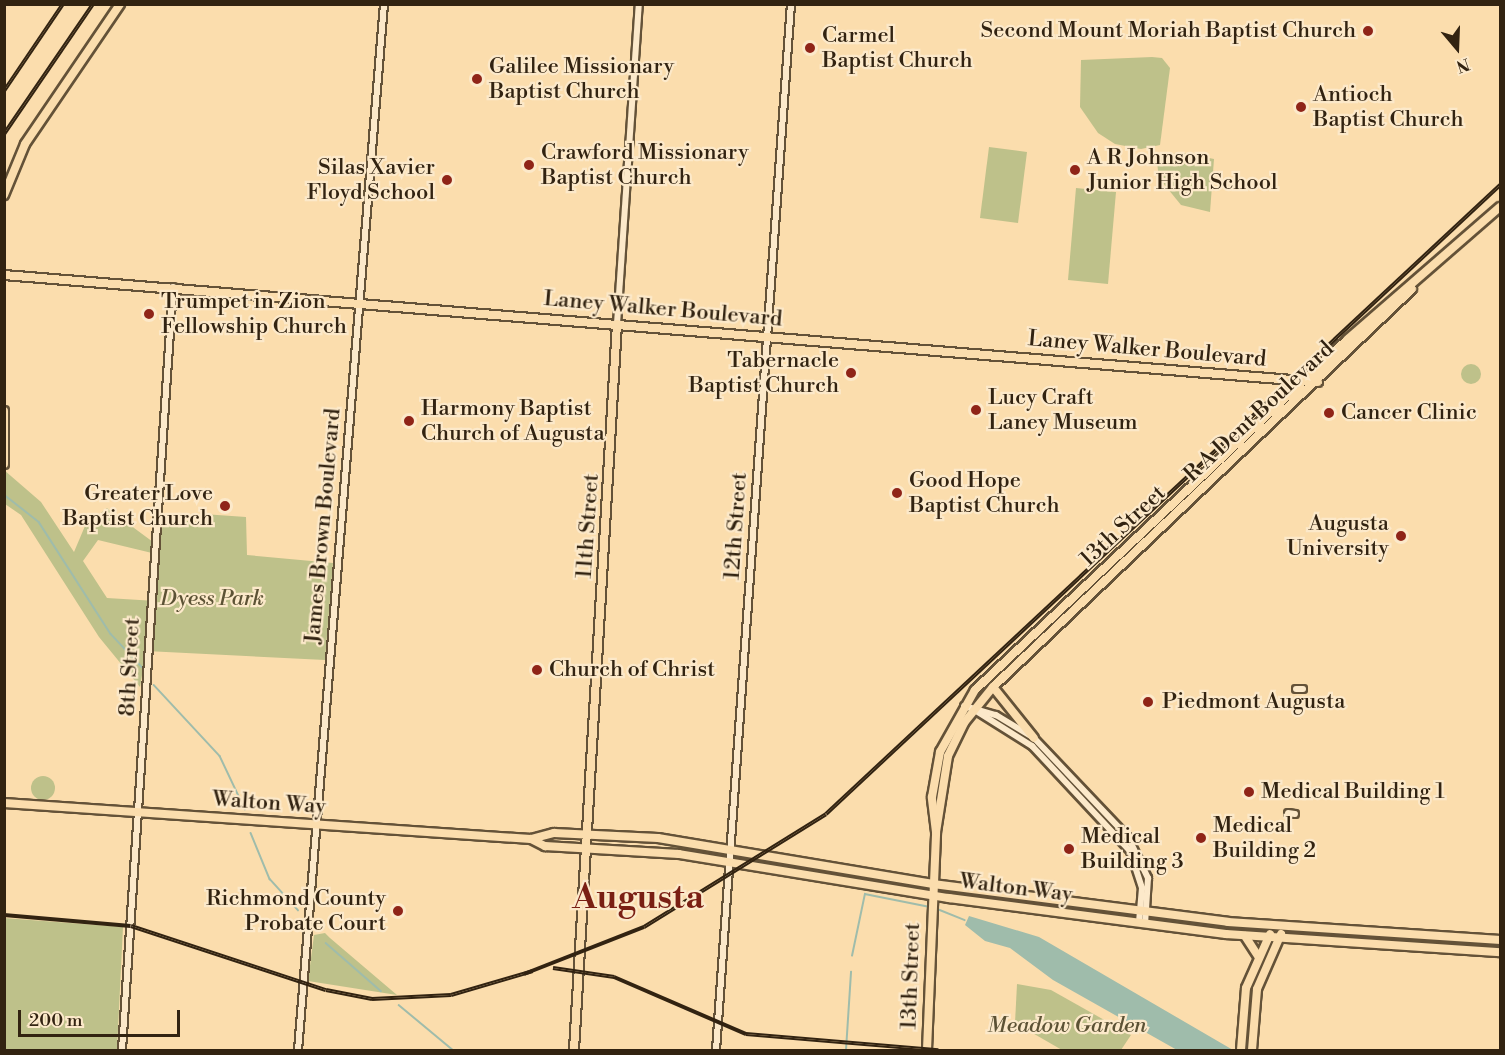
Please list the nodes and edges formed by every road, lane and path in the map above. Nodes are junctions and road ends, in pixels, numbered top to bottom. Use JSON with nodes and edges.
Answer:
{"nodes":[{"id":1,"x":120,"y":4,"type":"edge"},
{"id":2,"x":384,"y":4,"type":"edge"},
{"id":3,"x":639,"y":4,"type":"edge"},
{"id":4,"x":791,"y":4,"type":"edge"},
{"id":5,"x":4,"y":195,"type":"edge"},
{"id":6,"x":1500,"y":207,"type":"edge"},
{"id":7,"x":4,"y":275,"type":"edge"},
{"id":8,"x":173,"y":286,"type":"junction"},
{"id":9,"x":1412,"y":289,"type":"junction"},
{"id":10,"x":360,"y":302,"type":"junction"},
{"id":11,"x":617,"y":324,"type":"junction"},
{"id":12,"x":766,"y":336,"type":"junction"},
{"id":13,"x":1305,"y":380,"type":"junction"},
{"id":14,"x":1318,"y":382,"type":"junction"},
{"id":15,"x":4,"y":411,"type":"edge"},
{"id":16,"x":4,"y":464,"type":"edge"},
{"id":17,"x":993,"y":687,"type":"junction"},
{"id":18,"x":969,"y":707,"type":"junction"},
{"id":19,"x":1034,"y":738,"type":"junction"},
{"id":20,"x":4,"y":802,"type":"edge"},
{"id":21,"x":139,"y":813,"type":"junction"},
{"id":22,"x":317,"y":825,"type":"junction"},
{"id":23,"x":587,"y":834,"type":"junction"},
{"id":24,"x":531,"y":839,"type":"junction"},
{"id":25,"x":586,"y":848,"type":"junction"},
{"id":26,"x":731,"y":848,"type":"junction"},
{"id":27,"x":730,"y":862,"type":"junction"},
{"id":28,"x":933,"y":884,"type":"junction"},
{"id":29,"x":931,"y":899,"type":"junction"},
{"id":30,"x":1143,"y":910,"type":"junction"},
{"id":31,"x":1142,"y":923,"type":"junction"},
{"id":32,"x":1274,"y":926,"type":"junction"},
{"id":33,"x":1284,"y":927,"type":"junction"},
{"id":34,"x":1377,"y":934,"type":"junction"},
{"id":35,"x":1245,"y":936,"type":"junction"},
{"id":36,"x":1268,"y":937,"type":"junction"},
{"id":37,"x":1280,"y":938,"type":"junction"},
{"id":38,"x":1500,"y":940,"type":"edge"},
{"id":39,"x":1376,"y":946,"type":"junction"},
{"id":40,"x":1500,"y":952,"type":"edge"},
{"id":41,"x":1257,"y":958,"type":"junction"},
{"id":42,"x":122,"y":1050,"type":"edge"},
{"id":43,"x":298,"y":1050,"type":"edge"},
{"id":44,"x":574,"y":1050,"type":"edge"},
{"id":45,"x":716,"y":1050,"type":"edge"},
{"id":46,"x":927,"y":1050,"type":"edge"},
{"id":47,"x":1242,"y":1050,"type":"edge"},
{"id":48,"x":1252,"y":1050,"type":"edge"}],
"edges":[{"from":1,"to":5,"type":"main road"},
{"from":2,"to":10,"type":"street","name":"James Brown Boulevard"},
{"from":3,"to":11,"type":"street","name":"11th Street"},
{"from":4,"to":12,"type":"street","name":"12th Street"},
{"from":6,"to":9,"type":"main road"},
{"from":7,"to":8,"type":"main road","name":"Laney Walker Boulevard"},
{"from":8,"to":10,"type":"main road","name":"Laney Walker Boulevard"},
{"from":8,"to":21,"type":"street","name":"8th Street"},
{"from":9,"to":13,"type":"main road","name":"13th Street"},
{"from":9,"to":14,"type":"main road","name":"R A Dent Boulevard"},
{"from":10,"to":11,"type":"main road","name":"Laney Walker Boulevard"},
{"from":10,"to":22,"type":"street","name":"James Brown Boulevard"},
{"from":11,"to":12,"type":"main road","name":"Laney Walker Boulevard"},
{"from":11,"to":23,"type":"main road","name":"11th Street"},
{"from":12,"to":13,"type":"main road","name":"Laney Walker Boulevard"},
{"from":12,"to":26,"type":"street","name":"12th Street"},
{"from":13,"to":14,"type":"main road","name":"Laney Walker Boulevard"},
{"from":13,"to":18,"type":"main road","name":"13th Street"},
{"from":14,"to":17,"type":"main road","name":"R A Dent Boulevard"},
{"from":15,"to":16,"type":"main road"},
{"from":17,"to":18,"type":"main road","name":"R A Dent Boulevard"},
{"from":17,"to":19,"type":"main road"},
{"from":18,"to":19,"type":"street"},
{"from":18,"to":28,"type":"main road","name":"13th Street"},
{"from":18,"to":30,"type":"street"},
{"from":19,"to":30,"type":"street"},
{"from":20,"to":21,"type":"main road","name":"Walton Way"},
{"from":21,"to":22,"type":"main road","name":"Walton Way"},
{"from":21,"to":42,"type":"street","name":"8th Street"},
{"from":22,"to":24,"type":"main road","name":"Walton Way"},
{"from":22,"to":43,"type":"street","name":"James Brown Boulevard"},
{"from":23,"to":24,"type":"main road","name":"Walton Way"},
{"from":23,"to":25,"type":"main road","name":"11th Street"},
{"from":23,"to":26,"type":"main road","name":"Walton Way"},
{"from":24,"to":25,"type":"main road","name":"Walton Way"},
{"from":25,"to":27,"type":"main road","name":"Walton Way"},
{"from":25,"to":44,"type":"main road","name":"11th Street"},
{"from":26,"to":27,"type":"street","name":"12th Street"},
{"from":26,"to":28,"type":"main road","name":"Walton Way"},
{"from":27,"to":29,"type":"main road","name":"Walton Way"},
{"from":27,"to":45,"type":"street","name":"12th Street"},
{"from":28,"to":29,"type":"main road","name":"13th Street"},
{"from":28,"to":30,"type":"main road","name":"Walton Way"},
{"from":29,"to":31,"type":"main road","name":"Walton Way"},
{"from":29,"to":46,"type":"main road","name":"13th Street"},
{"from":30,"to":31,"type":"street"},
{"from":30,"to":32,"type":"main road","name":"Walton Way"},
{"from":31,"to":35,"type":"main road","name":"Walton Way"},
{"from":32,"to":33,"type":"main road","name":"Walton Way"},
{"from":32,"to":36,"type":"main road"},
{"from":33,"to":34,"type":"main road","name":"Walton Way"},
{"from":33,"to":37,"type":"main road"},
{"from":34,"to":38,"type":"main road","name":"Walton Way"},
{"from":34,"to":39,"type":"main road"},
{"from":35,"to":36,"type":"main road","name":"Walton Way"},
{"from":35,"to":41,"type":"main road"},
{"from":36,"to":37,"type":"main road","name":"Walton Way"},
{"from":36,"to":41,"type":"main road"},
{"from":37,"to":39,"type":"main road","name":"Walton Way"},
{"from":37,"to":48,"type":"main road"},
{"from":39,"to":40,"type":"main road","name":"Walton Way"},
{"from":41,"to":47,"type":"main road"}]}
